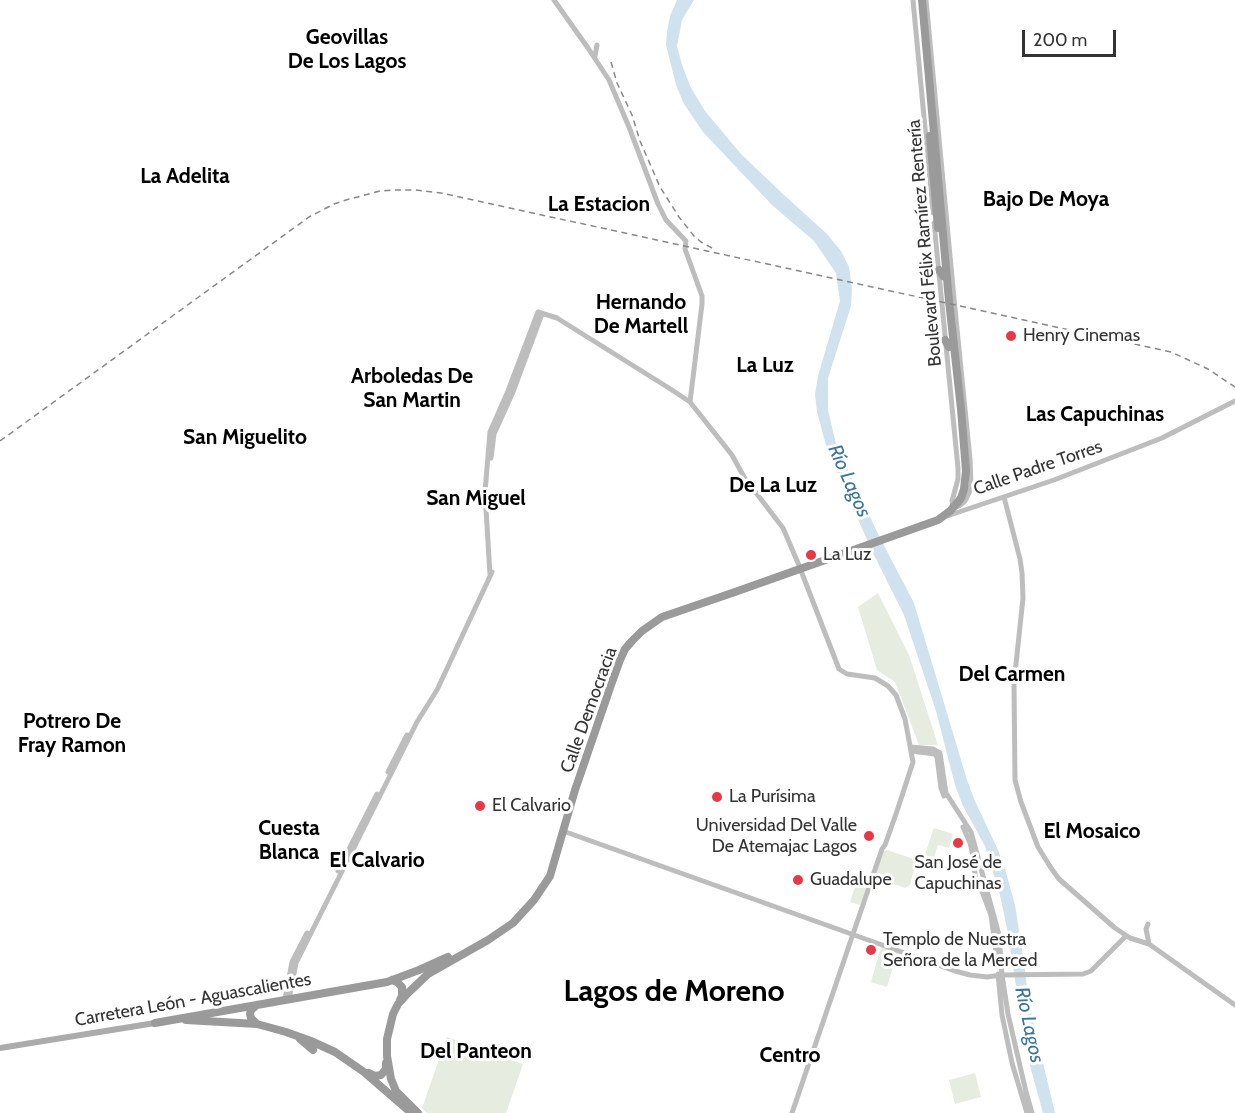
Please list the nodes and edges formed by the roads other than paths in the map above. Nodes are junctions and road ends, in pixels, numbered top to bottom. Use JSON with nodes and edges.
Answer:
{"nodes":[{"id":1,"x":915,"y":0,"type":"edge"},
{"id":2,"x":924,"y":0,"type":"edge"},
{"id":3,"x":554,"y":1,"type":"edge"},
{"id":4,"x":597,"y":45,"type":"dead end"},
{"id":5,"x":594,"y":58,"type":"junction"},
{"id":6,"x":1235,"y":401,"type":"edge"},
{"id":7,"x":690,"y":402,"type":"junction"},
{"id":8,"x":958,"y":448,"type":"junction"},
{"id":9,"x":965,"y":483,"type":"junction"},
{"id":10,"x":1004,"y":497,"type":"junction"},
{"id":11,"x":957,"y":504,"type":"junction"},
{"id":12,"x":800,"y":569,"type":"junction"},
{"id":13,"x":417,"y":722,"type":"junction"},
{"id":14,"x":911,"y":749,"type":"junction"},
{"id":15,"x":563,"y":831,"type":"junction"},
{"id":16,"x":557,"y":849,"type":"junction"},
{"id":17,"x":982,"y":874,"type":"junction"},
{"id":18,"x":975,"y":876,"type":"junction"},
{"id":19,"x":1148,"y":924,"type":"dead end"},
{"id":20,"x":854,"y":934,"type":"junction"},
{"id":21,"x":1128,"y":937,"type":"junction"},
{"id":22,"x":1149,"y":944,"type":"junction"},
{"id":23,"x":465,"y":948,"type":"junction"},
{"id":24,"x":480,"y":948,"type":"junction"},
{"id":25,"x":453,"y":959,"type":"junction"},
{"id":26,"x":1004,"y":975,"type":"junction"},
{"id":27,"x":391,"y":980,"type":"junction"},
{"id":28,"x":287,"y":999,"type":"junction"},
{"id":29,"x":262,"y":1004,"type":"junction"},
{"id":30,"x":398,"y":1005,"type":"junction"},
{"id":31,"x":1235,"y":1005,"type":"edge"},
{"id":32,"x":155,"y":1023,"type":"junction"},
{"id":33,"x":257,"y":1024,"type":"junction"},
{"id":34,"x":297,"y":1036,"type":"junction"},
{"id":35,"x":0,"y":1048,"type":"edge"},
{"id":36,"x":313,"y":1050,"type":"dead end"},
{"id":37,"x":387,"y":1056,"type":"junction"},
{"id":38,"x":364,"y":1072,"type":"junction"},
{"id":39,"x":400,"y":1100,"type":"junction"},
{"id":40,"x":411,"y":1113,"type":"edge"},
{"id":41,"x":418,"y":1113,"type":"edge"},
{"id":42,"x":792,"y":1113,"type":"edge"},
{"id":43,"x":1027,"y":1113,"type":"edge"},
{"id":44,"x":1032,"y":1113,"type":"edge"}],
"edges":[{"from":1,"to":8,"type":"highway","name":"Boulevard Félix Ramírez Rentería"},
{"from":2,"to":9,"type":"highway","name":"Boulevard Félix Ramírez Rentería"},
{"from":2,"to":11,"type":"street"},
{"from":3,"to":5,"type":"street"},
{"from":4,"to":5,"type":"street"},
{"from":5,"to":7,"type":"street"},
{"from":6,"to":10,"type":"street","name":"Calle Padre Torres"},
{"from":7,"to":12,"type":"street"},
{"from":7,"to":13,"type":"street"},
{"from":8,"to":9,"type":"highway","name":"Boulevard Félix Ramírez Rentería"},
{"from":8,"to":11,"type":"street"},
{"from":9,"to":11,"type":"highway","name":"Boulevard Félix Ramírez Rentería"},
{"from":10,"to":11,"type":"street","name":"Calle Padre Torres"},
{"from":10,"to":21,"type":"street"},
{"from":11,"to":12,"type":"highway","name":"Calle Democracia"},
{"from":12,"to":14,"type":"street"},
{"from":12,"to":15,"type":"highway","name":"Calle Democracia"},
{"from":13,"to":28,"type":"street"},
{"from":13,"to":28,"type":"street"},
{"from":14,"to":17,"type":"street"},
{"from":14,"to":18,"type":"street"},
{"from":14,"to":20,"type":"street"},
{"from":15,"to":16,"type":"highway","name":"Calle Democracia"},
{"from":15,"to":20,"type":"street"},
{"from":16,"to":23,"type":"highway","name":"Calle Democracia"},
{"from":16,"to":24,"type":"highway","name":"Calle Democracia"},
{"from":17,"to":18,"type":"street"},
{"from":17,"to":26,"type":"street"},
{"from":18,"to":26,"type":"street"},
{"from":19,"to":22,"type":"street"},
{"from":20,"to":26,"type":"street"},
{"from":20,"to":42,"type":"street"},
{"from":21,"to":22,"type":"street"},
{"from":21,"to":26,"type":"street"},
{"from":22,"to":31,"type":"street"},
{"from":23,"to":24,"type":"highway"},
{"from":23,"to":25,"type":"highway"},
{"from":23,"to":27,"type":"highway","name":"Calle Democracia"},
{"from":24,"to":25,"type":"highway","name":"Calle Democracia"},
{"from":25,"to":30,"type":"highway"},
{"from":26,"to":43,"type":"street"},
{"from":26,"to":44,"type":"street"},
{"from":27,"to":28,"type":"highway","name":"Carretera León - Aguascalientes"},
{"from":27,"to":30,"type":"highway"},
{"from":28,"to":29,"type":"highway","name":"Carretera León - Aguascalientes"},
{"from":29,"to":32,"type":"highway","name":"Carretera León - Aguascalientes"},
{"from":29,"to":33,"type":"highway"},
{"from":30,"to":37,"type":"highway"},
{"from":32,"to":33,"type":"highway"},
{"from":32,"to":35,"type":"main road","name":"Carretera León - Aguascalientes"},
{"from":33,"to":34,"type":"highway"},
{"from":34,"to":36,"type":"highway"},
{"from":34,"to":38,"type":"highway"},
{"from":37,"to":38,"type":"highway"},
{"from":37,"to":39,"type":"highway"},
{"from":38,"to":39,"type":"highway"},
{"from":39,"to":40,"type":"highway"},
{"from":39,"to":41,"type":"highway"}]}
